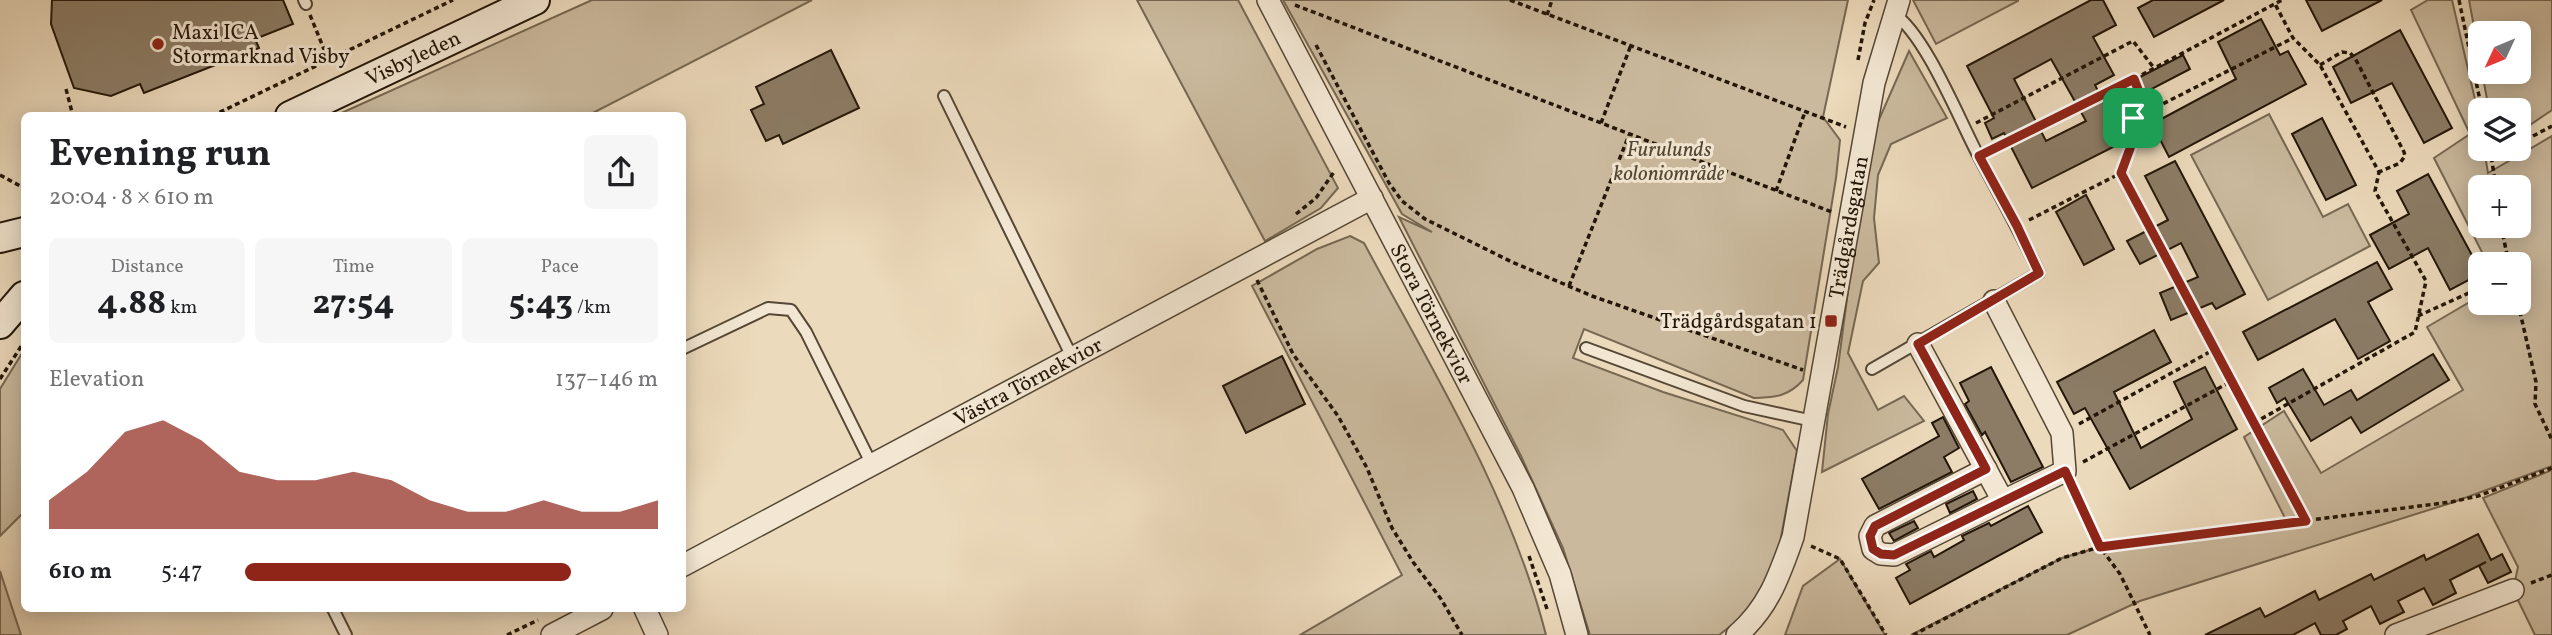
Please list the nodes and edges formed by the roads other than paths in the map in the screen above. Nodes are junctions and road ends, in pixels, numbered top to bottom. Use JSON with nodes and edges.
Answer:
{"nodes":[{"id":1,"x":535,"y":0,"type":"edge"},
{"id":2,"x":1268,"y":0,"type":"edge"},
{"id":3,"x":1896,"y":7,"type":"edge"},
{"id":4,"x":944,"y":96,"type":"dead end"},
{"id":5,"x":298,"y":112,"type":"edge"},
{"id":6,"x":1373,"y":198,"type":"junction"},
{"id":7,"x":21,"y":233,"type":"edge"},
{"id":8,"x":0,"y":238,"type":"edge"},
{"id":9,"x":21,"y":300,"type":"edge"},
{"id":10,"x":1994,"y":300,"type":"junction"},
{"id":11,"x":0,"y":324,"type":"edge"},
{"id":12,"x":1918,"y":344,"type":"junction"},
{"id":13,"x":686,"y":347,"type":"edge"},
{"id":14,"x":1586,"y":348,"type":"dead end"},
{"id":15,"x":1072,"y":358,"type":"junction"},
{"id":16,"x":1872,"y":369,"type":"dead end"},
{"id":17,"x":1813,"y":421,"type":"junction"},
{"id":18,"x":872,"y":465,"type":"junction"},
{"id":19,"x":1986,"y":469,"type":"junction"},
{"id":20,"x":2003,"y":501,"type":"junction"},
{"id":21,"x":686,"y":564,"type":"edge"},
{"id":22,"x":2513,"y":590,"type":"dead end"},
{"id":23,"x":334,"y":612,"type":"edge"},
{"id":24,"x":592,"y":612,"type":"edge"},
{"id":25,"x":646,"y":612,"type":"edge"},
{"id":26,"x":550,"y":625,"type":"edge"},
{"id":27,"x":2432,"y":630,"type":"edge"},
{"id":28,"x":346,"y":635,"type":"edge"},
{"id":29,"x":657,"y":635,"type":"edge"},
{"id":30,"x":1577,"y":635,"type":"edge"},
{"id":31,"x":1737,"y":635,"type":"edge"},
{"id":32,"x":2396,"y":635,"type":"edge"}],
"edges":[{"from":1,"to":5,"type":"main road","name":"Visbyleden"},
{"from":2,"to":6,"type":"street","name":"Stora Törnekvior"},
{"from":3,"to":10,"type":"lane","name":"Trädgårdsgatan"},
{"from":3,"to":17,"type":"street","name":"Trädgårdsgatan"},
{"from":4,"to":15,"type":"lane"},
{"from":6,"to":15,"type":"street","name":"Västra Törnekvior"},
{"from":6,"to":30,"type":"street","name":"Stora Törnekvior"},
{"from":7,"to":8,"type":"main road"},
{"from":9,"to":11,"type":"main road"},
{"from":10,"to":12,"type":"lane"},
{"from":10,"to":20,"type":"street"},
{"from":12,"to":16,"type":"lane"},
{"from":12,"to":19,"type":"street"},
{"from":13,"to":18,"type":"lane"},
{"from":14,"to":17,"type":"lane"},
{"from":15,"to":18,"type":"street","name":"Västra Törnekvior"},
{"from":17,"to":31,"type":"street","name":"Trädgårdsgatan"},
{"from":18,"to":21,"type":"street","name":"Västra Törnekvior"},
{"from":19,"to":20,"type":"street"},
{"from":19,"to":20,"type":"street"},
{"from":22,"to":27,"type":"street"},
{"from":23,"to":28,"type":"lane"},
{"from":24,"to":26,"type":"street"},
{"from":25,"to":29,"type":"street"},
{"from":27,"to":32,"type":"street"}]}
